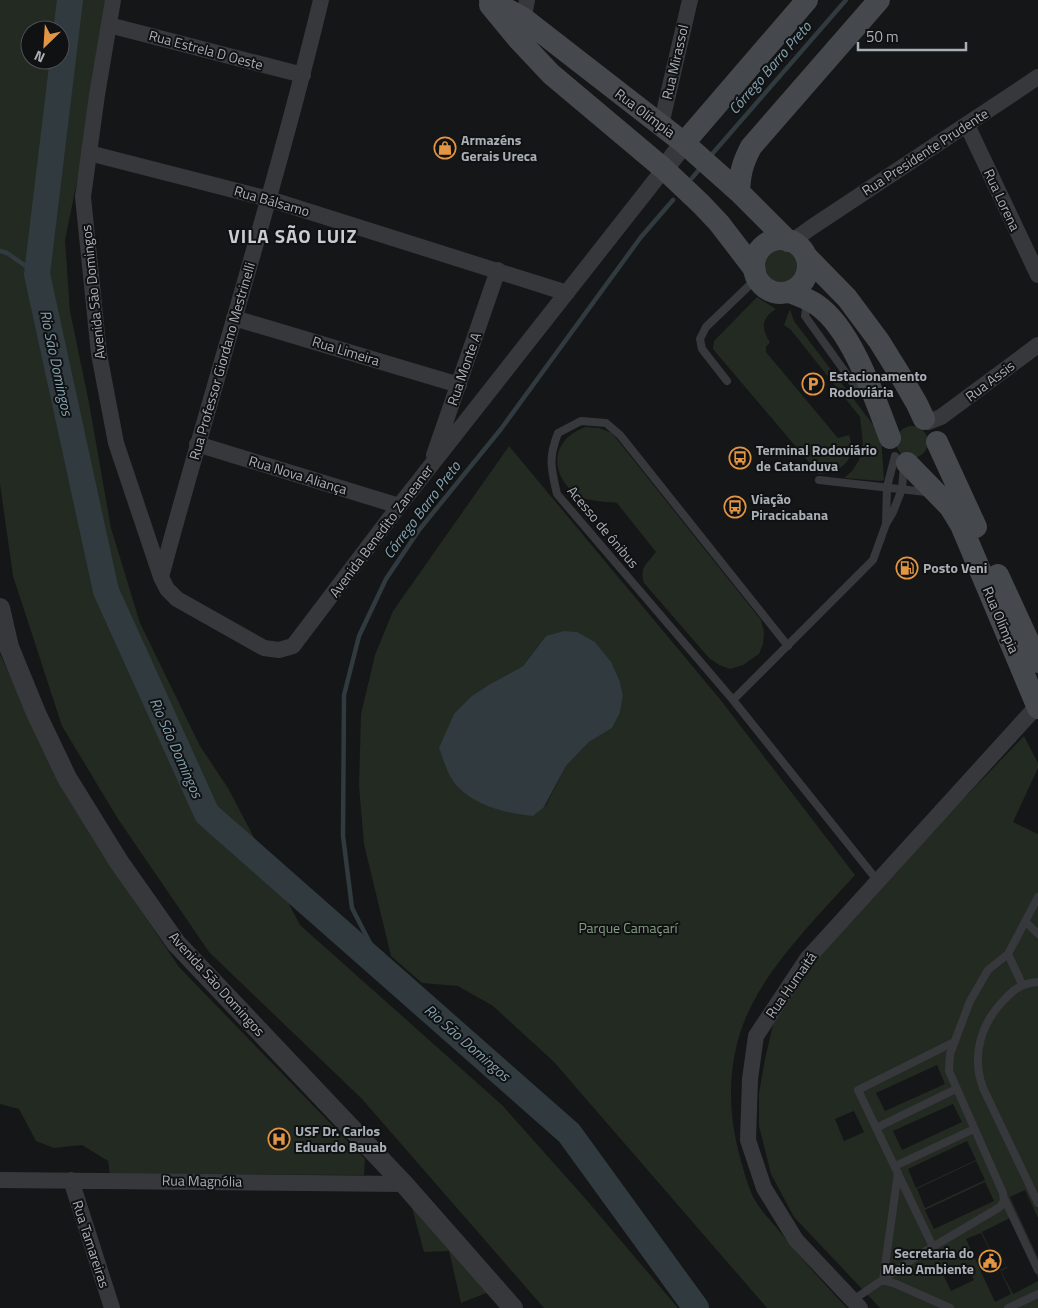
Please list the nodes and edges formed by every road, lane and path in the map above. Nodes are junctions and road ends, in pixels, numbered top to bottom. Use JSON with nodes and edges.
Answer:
{"nodes":[{"id":1,"x":113,"y":0,"type":"edge"},
{"id":2,"x":321,"y":0,"type":"edge"},
{"id":3,"x":488,"y":0,"type":"edge"},
{"id":4,"x":690,"y":0,"type":"edge"},
{"id":5,"x":807,"y":0,"type":"edge"},
{"id":6,"x":879,"y":0,"type":"edge"},
{"id":7,"x":525,"y":9,"type":"edge"},
{"id":8,"x":109,"y":25,"type":"junction"},
{"id":9,"x":519,"y":40,"type":"junction"},
{"id":10,"x":303,"y":75,"type":"junction"},
{"id":11,"x":1038,"y":78,"type":"edge"},
{"id":12,"x":661,"y":124,"type":"junction"},
{"id":13,"x":967,"y":125,"type":"junction"},
{"id":14,"x":684,"y":143,"type":"junction"},
{"id":15,"x":89,"y":153,"type":"junction"},
{"id":16,"x":664,"y":169,"type":"junction"},
{"id":17,"x":739,"y":192,"type":"junction"},
{"id":18,"x":269,"y":199,"type":"junction"},
{"id":19,"x":798,"y":248,"type":"junction"},
{"id":20,"x":498,"y":270,"type":"junction"},
{"id":21,"x":756,"y":274,"type":"junction"},
{"id":22,"x":1038,"y":275,"type":"edge"},
{"id":23,"x":567,"y":293,"type":"junction"},
{"id":24,"x":798,"y":296,"type":"junction"},
{"id":25,"x":234,"y":318,"type":"junction"},
{"id":26,"x":1038,"y":345,"type":"edge"},
{"id":27,"x":727,"y":381,"type":"dead end"},
{"id":28,"x":458,"y":385,"type":"junction"},
{"id":29,"x":933,"y":426,"type":"junction"},
{"id":30,"x":197,"y":444,"type":"junction"},
{"id":31,"x":899,"y":455,"type":"junction"},
{"id":32,"x":429,"y":468,"type":"junction"},
{"id":33,"x":819,"y":480,"type":"dead end"},
{"id":34,"x":887,"y":487,"type":"junction"},
{"id":35,"x":902,"y":489,"type":"junction"},
{"id":36,"x":936,"y":493,"type":"junction"},
{"id":37,"x":399,"y":506,"type":"junction"},
{"id":38,"x":886,"y":524,"type":"junction"},
{"id":39,"x":161,"y":577,"type":"junction"},
{"id":40,"x":0,"y":608,"type":"edge"},
{"id":41,"x":788,"y":646,"type":"junction"},
{"id":42,"x":1038,"y":662,"type":"edge"},
{"id":43,"x":733,"y":700,"type":"junction"},
{"id":44,"x":1038,"y":706,"type":"edge"},
{"id":45,"x":878,"y":880,"type":"junction"},
{"id":46,"x":1038,"y":897,"type":"edge"},
{"id":47,"x":1026,"y":922,"type":"junction"},
{"id":48,"x":1038,"y":934,"type":"edge"},
{"id":49,"x":1008,"y":954,"type":"junction"},
{"id":50,"x":1038,"y":982,"type":"edge"},
{"id":51,"x":1022,"y":984,"type":"junction"},
{"id":52,"x":954,"y":1042,"type":"junction"},
{"id":53,"x":956,"y":1089,"type":"junction"},
{"id":54,"x":876,"y":1128,"type":"junction"},
{"id":55,"x":974,"y":1129,"type":"junction"},
{"id":56,"x":896,"y":1170,"type":"junction"},
{"id":57,"x":0,"y":1180,"type":"edge"},
{"id":58,"x":71,"y":1180,"type":"junction"},
{"id":59,"x":404,"y":1184,"type":"junction"},
{"id":60,"x":1004,"y":1198,"type":"junction"},
{"id":61,"x":1038,"y":1203,"type":"edge"},
{"id":62,"x":933,"y":1246,"type":"junction"},
{"id":63,"x":1038,"y":1270,"type":"edge"},
{"id":64,"x":883,"y":1280,"type":"junction"},
{"id":65,"x":1038,"y":1294,"type":"edge"},
{"id":66,"x":856,"y":1304,"type":"edge"},
{"id":67,"x":112,"y":1308,"type":"edge"},
{"id":68,"x":512,"y":1308,"type":"edge"},
{"id":69,"x":950,"y":1308,"type":"edge"},
{"id":70,"x":1008,"y":1308,"type":"edge"}],
"edges":[{"from":1,"to":8,"type":"street","name":"Avenida São Domingos"},
{"from":2,"to":10,"type":"street","name":"Rua Professor Giordano Mestrinelli"},
{"from":3,"to":7,"type":"main road","name":"Rua Olímpia"},
{"from":3,"to":9,"type":"main road","name":"Rua Olímpia"},
{"from":4,"to":12,"type":"street","name":"Rua Mirassol"},
{"from":5,"to":14,"type":"main road"},
{"from":6,"to":17,"type":"main road"},
{"from":7,"to":9,"type":"street"},
{"from":7,"to":12,"type":"main road","name":"Rua Olímpia"},
{"from":8,"to":10,"type":"street","name":"Rua Estrela D Oeste"},
{"from":8,"to":15,"type":"street","name":"Avenida São Domingos"},
{"from":9,"to":16,"type":"main road","name":"Rua Olímpia"},
{"from":10,"to":18,"type":"street","name":"Rua Professor Giordano Mestrinelli"},
{"from":11,"to":13,"type":"street","name":"Rua Presidente Prudente"},
{"from":12,"to":14,"type":"main road","name":"Rua Olímpia"},
{"from":13,"to":19,"type":"street","name":"Rua Presidente Prudente"},
{"from":13,"to":22,"type":"street","name":"Rua Lorena"},
{"from":14,"to":16,"type":"street"},
{"from":14,"to":17,"type":"main road","name":"Rua Olímpia"},
{"from":15,"to":18,"type":"street","name":"Rua Bálsamo"},
{"from":15,"to":39,"type":"street","name":"Avenida São Domingos"},
{"from":16,"to":21,"type":"main road","name":"Rua Olímpia"},
{"from":16,"to":23,"type":"street","name":"Avenida Benedito Zaneaner"},
{"from":17,"to":19,"type":"main road","name":"Rua Olímpia"},
{"from":18,"to":20,"type":"street","name":"Rua Bálsamo"},
{"from":18,"to":25,"type":"street","name":"Rua Professor Giordano Mestrinelli"},
{"from":19,"to":21,"type":"main road"},
{"from":19,"to":24,"type":"main road"},
{"from":19,"to":29,"type":"main road","name":"Rua Olímpia"},
{"from":20,"to":23,"type":"street","name":"Rua Bálsamo"},
{"from":20,"to":28,"type":"street","name":"Rua Monte A"},
{"from":21,"to":24,"type":"main road"},
{"from":21,"to":27,"type":"lane"},
{"from":23,"to":32,"type":"street","name":"Avenida Benedito Zaneaner"},
{"from":24,"to":31,"type":"main road","name":"Rua Olímpia"},
{"from":25,"to":28,"type":"street","name":"Rua Limeira"},
{"from":25,"to":30,"type":"street","name":"Rua Professor Giordano Mestrinelli"},
{"from":26,"to":29,"type":"street","name":"Rua Assis"},
{"from":28,"to":32,"type":"street","name":"Rua Monte A"},
{"from":29,"to":31,"type":"main road"},
{"from":29,"to":31,"type":"main road"},
{"from":29,"to":42,"type":"main road","name":"Rua Olímpia"},
{"from":30,"to":37,"type":"street","name":"Rua Nova Aliança"},
{"from":30,"to":39,"type":"street","name":"Rua Professor Giordano Mestrinelli"},
{"from":31,"to":34,"type":"lane"},
{"from":31,"to":35,"type":"lane"},
{"from":31,"to":36,"type":"main road","name":"Rua Olímpia"},
{"from":32,"to":37,"type":"street","name":"Avenida Benedito Zaneaner"},
{"from":33,"to":34,"type":"lane"},
{"from":34,"to":35,"type":"lane"},
{"from":34,"to":38,"type":"lane"},
{"from":35,"to":36,"type":"lane"},
{"from":35,"to":38,"type":"lane"},
{"from":36,"to":44,"type":"main road","name":"Rua Olímpia"},
{"from":37,"to":39,"type":"street","name":"Avenida Benedito Zaneaner"},
{"from":38,"to":41,"type":"lane"},
{"from":40,"to":59,"type":"street","name":"Avenida São Domingos"},
{"from":41,"to":43,"type":"lane"},
{"from":41,"to":43,"type":"lane","name":"Acesso de ônibus"},
{"from":43,"to":45,"type":"lane","name":"Acesso de ônibus"},
{"from":44,"to":45,"type":"street","name":"Rua Humaitá"},
{"from":45,"to":66,"type":"street","name":"Rua Humaitá"},
{"from":46,"to":47,"type":"lane"},
{"from":47,"to":48,"type":"lane"},
{"from":47,"to":49,"type":"lane"},
{"from":49,"to":51,"type":"lane"},
{"from":49,"to":52,"type":"lane"},
{"from":50,"to":51,"type":"lane"},
{"from":51,"to":61,"type":"lane"},
{"from":52,"to":53,"type":"lane"},
{"from":52,"to":54,"type":"lane"},
{"from":53,"to":54,"type":"lane"},
{"from":53,"to":55,"type":"lane"},
{"from":54,"to":56,"type":"lane"},
{"from":55,"to":56,"type":"lane"},
{"from":55,"to":60,"type":"lane"},
{"from":56,"to":62,"type":"lane"},
{"from":56,"to":64,"type":"lane"},
{"from":57,"to":58,"type":"street","name":"Rua Magnólia"},
{"from":58,"to":59,"type":"street","name":"Rua Magnólia"},
{"from":58,"to":67,"type":"street","name":"Rua Tamareiras"},
{"from":59,"to":68,"type":"street","name":"Avenida São Domingos"},
{"from":60,"to":62,"type":"lane"},
{"from":60,"to":63,"type":"lane"},
{"from":62,"to":64,"type":"lane"},
{"from":64,"to":66,"type":"lane"},
{"from":64,"to":69,"type":"lane"},
{"from":65,"to":70,"type":"lane"}]}
